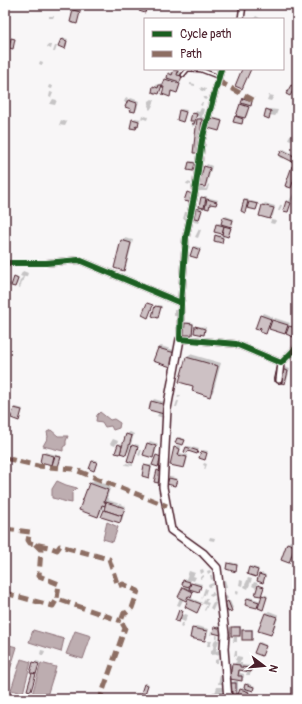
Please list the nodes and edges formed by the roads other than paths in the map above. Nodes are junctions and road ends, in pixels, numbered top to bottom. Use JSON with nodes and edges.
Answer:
{"nodes":[{"id":1,"x":243,"y":5,"type":"edge"},
{"id":2,"x":241,"y":18,"type":"edge"},
{"id":3,"x":221,"y":70,"type":"edge"},
{"id":4,"x":183,"y":75,"type":"dead end"},
{"id":5,"x":219,"y":77,"type":"junction"},
{"id":6,"x":5,"y":263,"type":"edge"},
{"id":7,"x":181,"y":304,"type":"junction"},
{"id":8,"x":180,"y":339,"type":"junction"},
{"id":9,"x":297,"y":347,"type":"edge"},
{"id":10,"x":281,"y":363,"type":"junction"},
{"id":11,"x":279,"y":380,"type":"dead end"},
{"id":12,"x":228,"y":699,"type":"edge"}],
"edges":[{"from":1,"to":2,"type":"street"},
{"from":3,"to":5,"type":"street"},
{"from":4,"to":5,"type":"lane"},
{"from":5,"to":7,"type":"street"},
{"from":6,"to":7,"type":"street"},
{"from":7,"to":8,"type":"street"},
{"from":8,"to":10,"type":"street"},
{"from":8,"to":12,"type":"main road"},
{"from":9,"to":10,"type":"street"},
{"from":10,"to":11,"type":"street"}]}
